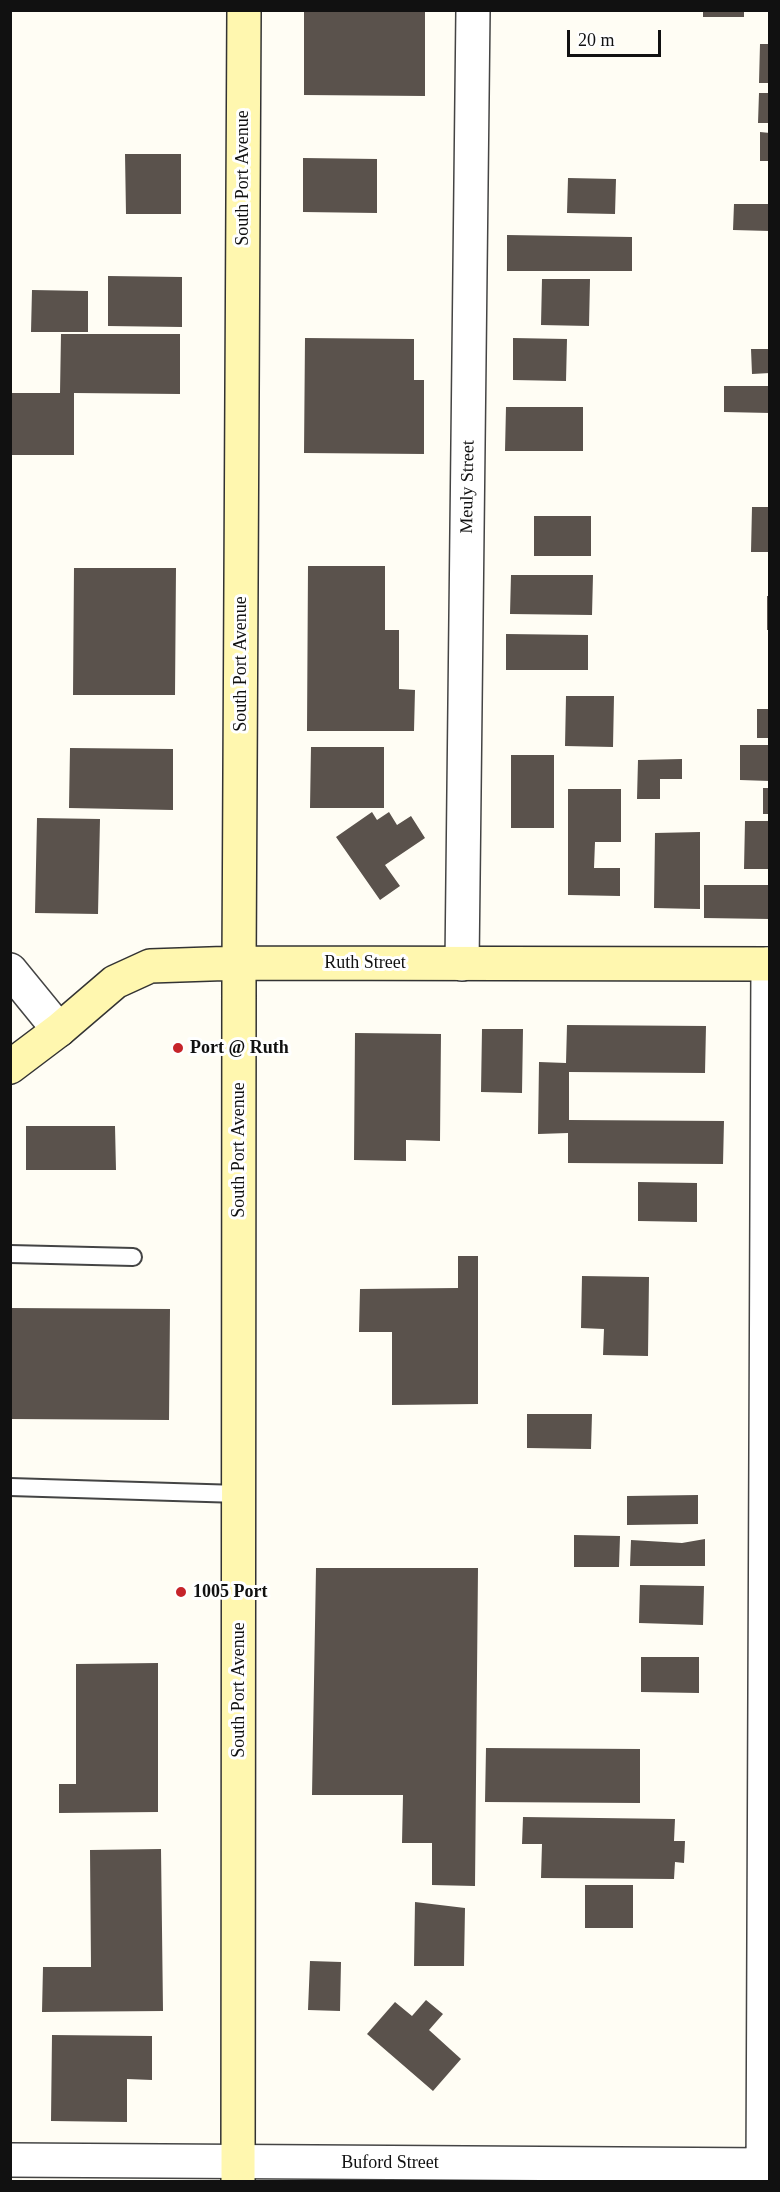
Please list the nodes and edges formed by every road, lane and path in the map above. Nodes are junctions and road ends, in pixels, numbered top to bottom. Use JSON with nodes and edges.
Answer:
{"nodes":[{"id":1,"x":244,"y":10,"type":"edge"},
{"id":2,"x":473,"y":10,"type":"edge"},
{"id":3,"x":239,"y":963,"type":"junction"},
{"id":4,"x":462,"y":963,"type":"junction"},
{"id":5,"x":769,"y":964,"type":"edge"},
{"id":6,"x":10,"y":970,"type":"edge"},
{"id":7,"x":59,"y":1030,"type":"junction"},
{"id":8,"x":10,"y":1067,"type":"edge"},
{"id":9,"x":10,"y":1254,"type":"edge"},
{"id":10,"x":133,"y":1257,"type":"dead end"},
{"id":11,"x":10,"y":1487,"type":"edge"},
{"id":12,"x":239,"y":1494,"type":"junction"},
{"id":13,"x":766,"y":2090,"type":"edge"},
{"id":14,"x":10,"y":2160,"type":"edge"},
{"id":15,"x":765,"y":2170,"type":"edge"},
{"id":16,"x":238,"y":2172,"type":"edge"}],
"edges":[{"from":1,"to":3,"type":"main road","name":"South Port Avenue"},
{"from":2,"to":4,"type":"street","name":"Meuly Street"},
{"from":3,"to":4,"type":"main road","name":"Ruth Street"},
{"from":3,"to":7,"type":"main road","name":"Ruth Street"},
{"from":3,"to":12,"type":"main road","name":"South Port Avenue"},
{"from":4,"to":5,"type":"main road","name":"Ruth Street"},
{"from":5,"to":13,"type":"street"},
{"from":6,"to":7,"type":"street"},
{"from":7,"to":8,"type":"main road","name":"Ruth Street"},
{"from":9,"to":10,"type":"lane"},
{"from":11,"to":12,"type":"lane"},
{"from":12,"to":16,"type":"main road","name":"South Port Avenue"},
{"from":13,"to":15,"type":"street"},
{"from":14,"to":16,"type":"street","name":"Buford Street"},
{"from":15,"to":16,"type":"street","name":"Buford Street"}]}
